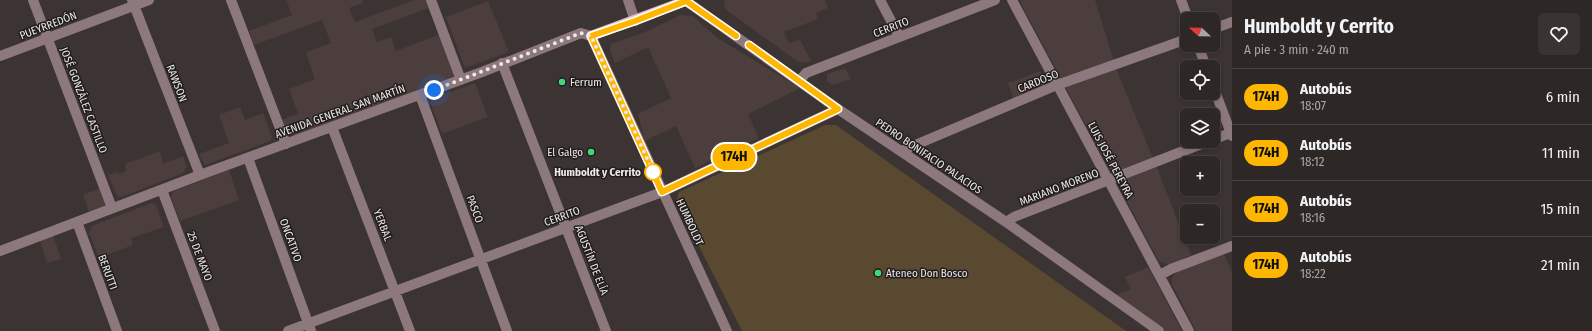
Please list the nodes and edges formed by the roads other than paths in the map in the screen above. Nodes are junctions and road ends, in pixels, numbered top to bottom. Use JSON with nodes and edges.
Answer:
{"nodes":[{"id":1,"x":33,"y":0,"type":"edge"},
{"id":2,"x":149,"y":0,"type":"edge"},
{"id":3,"x":231,"y":0,"type":"edge"},
{"id":4,"x":431,"y":0,"type":"edge"},
{"id":5,"x":628,"y":0,"type":"edge"},
{"id":6,"x":687,"y":0,"type":"edge"},
{"id":7,"x":880,"y":0,"type":"edge"},
{"id":8,"x":995,"y":0,"type":"edge"},
{"id":9,"x":1012,"y":0,"type":"edge"},
{"id":10,"x":1181,"y":0,"type":"edge"},
{"id":11,"x":133,"y":3,"type":"edge"},
{"id":12,"x":1185,"y":12,"type":"edge"},
{"id":13,"x":635,"y":21,"type":"junction"},
{"id":14,"x":1232,"y":22,"type":"edge"},
{"id":15,"x":1220,"y":26,"type":"edge"},
{"id":16,"x":591,"y":36,"type":"junction"},
{"id":17,"x":899,"y":36,"type":"junction"},
{"id":18,"x":47,"y":38,"type":"junction"},
{"id":19,"x":1180,"y":41,"type":"edge"},
{"id":20,"x":0,"y":56,"type":"edge"},
{"id":21,"x":502,"y":63,"type":"junction"},
{"id":22,"x":462,"y":80,"type":"junction"},
{"id":23,"x":799,"y":81,"type":"junction"},
{"id":24,"x":1057,"y":85,"type":"junction"},
{"id":25,"x":420,"y":95,"type":"junction"},
{"id":26,"x":1219,"y":100,"type":"edge"},
{"id":27,"x":838,"y":109,"type":"junction"},
{"id":28,"x":332,"y":127,"type":"junction"},
{"id":29,"x":1232,"y":134,"type":"edge"},
{"id":30,"x":1220,"y":138,"type":"edge"},
{"id":31,"x":286,"y":144,"type":"junction"},
{"id":32,"x":1192,"y":148,"type":"edge"},
{"id":33,"x":901,"y":151,"type":"junction"},
{"id":34,"x":248,"y":158,"type":"junction"},
{"id":35,"x":200,"y":175,"type":"junction"},
{"id":36,"x":1108,"y":181,"type":"junction"},
{"id":37,"x":162,"y":190,"type":"junction"},
{"id":38,"x":662,"y":192,"type":"junction"},
{"id":39,"x":112,"y":208,"type":"junction"},
{"id":40,"x":77,"y":222,"type":"junction"},
{"id":41,"x":1006,"y":222,"type":"junction"},
{"id":42,"x":566,"y":227,"type":"junction"},
{"id":43,"x":1232,"y":246,"type":"edge"},
{"id":44,"x":0,"y":251,"type":"edge"},
{"id":45,"x":481,"y":258,"type":"junction"},
{"id":46,"x":1160,"y":275,"type":"junction"},
{"id":47,"x":395,"y":291,"type":"junction"},
{"id":48,"x":310,"y":327,"type":"edge"},
{"id":49,"x":117,"y":331,"type":"edge"},
{"id":50,"x":215,"y":331,"type":"edge"},
{"id":51,"x":288,"y":331,"type":"edge"},
{"id":52,"x":410,"y":331,"type":"edge"},
{"id":53,"x":507,"y":331,"type":"edge"},
{"id":54,"x":606,"y":331,"type":"edge"},
{"id":55,"x":727,"y":331,"type":"edge"},
{"id":56,"x":1159,"y":331,"type":"edge"},
{"id":57,"x":1189,"y":331,"type":"edge"}],
"edges":[{"from":1,"to":18,"type":"street","name":"JOSÉ GONZÁLEZ CASTILLO"},
{"from":2,"to":11,"type":"street","name":"PUEYRREDÓN"},
{"from":3,"to":31,"type":"street"},
{"from":4,"to":22,"type":"street"},
{"from":5,"to":13,"type":"street"},
{"from":6,"to":13,"type":"main road","name":"AVENIDA GENERAL SAN MARTÍN"},
{"from":6,"to":23,"type":"street","name":"PEDRO BONIFACIO PALACIOS"},
{"from":7,"to":17,"type":"street"},
{"from":8,"to":17,"type":"street","name":"CERRITO"},
{"from":9,"to":24,"type":"street","name":"LUIS JOSÉ PEREYRA"},
{"from":10,"to":12,"type":"street"},
{"from":11,"to":18,"type":"street","name":"PUEYRREDÓN"},
{"from":11,"to":35,"type":"street","name":"RAWSON"},
{"from":13,"to":16,"type":"main road","name":"AVENIDA GENERAL SAN MARTÍN"},
{"from":14,"to":15,"type":"street"},
{"from":16,"to":21,"type":"street","name":"AVENIDA GENERAL SAN MARTÍN"},
{"from":16,"to":38,"type":"street","name":"HUMBOLDT"},
{"from":17,"to":23,"type":"street","name":"CERRITO"},
{"from":18,"to":20,"type":"street","name":"PUEYRREDÓN"},
{"from":18,"to":39,"type":"street","name":"JOSÉ GONZÁLEZ CASTILLO"},
{"from":19,"to":24,"type":"street","name":"CARDOSO"},
{"from":21,"to":22,"type":"street","name":"AVENIDA GENERAL SAN MARTÍN"},
{"from":21,"to":42,"type":"street","name":"AGUSTÍN DE ELÍA"},
{"from":22,"to":25,"type":"street","name":"AVENIDA GENERAL SAN MARTÍN"},
{"from":23,"to":27,"type":"street","name":"PEDRO BONIFACIO PALACIOS"},
{"from":24,"to":33,"type":"street","name":"CARDOSO"},
{"from":24,"to":36,"type":"street","name":"LUIS JOSÉ PEREYRA"},
{"from":25,"to":28,"type":"street","name":"AVENIDA GENERAL SAN MARTÍN"},
{"from":25,"to":45,"type":"street","name":"PASCO"},
{"from":26,"to":29,"type":"street"},
{"from":27,"to":33,"type":"street","name":"PEDRO BONIFACIO PALACIOS"},
{"from":27,"to":38,"type":"street","name":"CERRITO"},
{"from":28,"to":31,"type":"street","name":"AVENIDA GENERAL SAN MARTÍN"},
{"from":28,"to":47,"type":"street","name":"YERBAL"},
{"from":29,"to":30,"type":"street"},
{"from":31,"to":34,"type":"street","name":"AVENIDA GENERAL SAN MARTÍN"},
{"from":32,"to":36,"type":"street","name":"MARIANO MORENO"},
{"from":33,"to":41,"type":"street","name":"PEDRO BONIFACIO PALACIOS"},
{"from":34,"to":35,"type":"street","name":"AVENIDA GENERAL SAN MARTÍN"},
{"from":34,"to":48,"type":"street","name":"ONCATIVO"},
{"from":35,"to":37,"type":"street","name":"AVENIDA GENERAL SAN MARTÍN"},
{"from":36,"to":41,"type":"street","name":"MARIANO MORENO"},
{"from":36,"to":46,"type":"street","name":"LUIS JOSÉ PEREYRA"},
{"from":37,"to":39,"type":"street","name":"AVENIDA GENERAL SAN MARTÍN"},
{"from":37,"to":50,"type":"street","name":"25 DE MAYO"},
{"from":38,"to":42,"type":"street","name":"CERRITO"},
{"from":38,"to":55,"type":"street","name":"HUMBOLDT"},
{"from":39,"to":40,"type":"street","name":"AVENIDA GENERAL SAN MARTÍN"},
{"from":40,"to":44,"type":"street","name":"AVENIDA GENERAL SAN MARTÍN"},
{"from":40,"to":49,"type":"street","name":"BERUTTI"},
{"from":41,"to":56,"type":"street","name":"PEDRO BONIFACIO PALACIOS"},
{"from":42,"to":45,"type":"street","name":"CERRITO"},
{"from":42,"to":54,"type":"street","name":"AGUSTÍN DE ELÍA"},
{"from":43,"to":46,"type":"street"},
{"from":45,"to":47,"type":"street","name":"CERRITO"},
{"from":45,"to":53,"type":"street","name":"PASCO"},
{"from":46,"to":57,"type":"street","name":"LUIS JOSÉ PEREYRA"},
{"from":47,"to":48,"type":"street","name":"CERRITO"},
{"from":47,"to":52,"type":"street","name":"YERBAL"},
{"from":48,"to":51,"type":"street","name":"CERRITO"}]}
